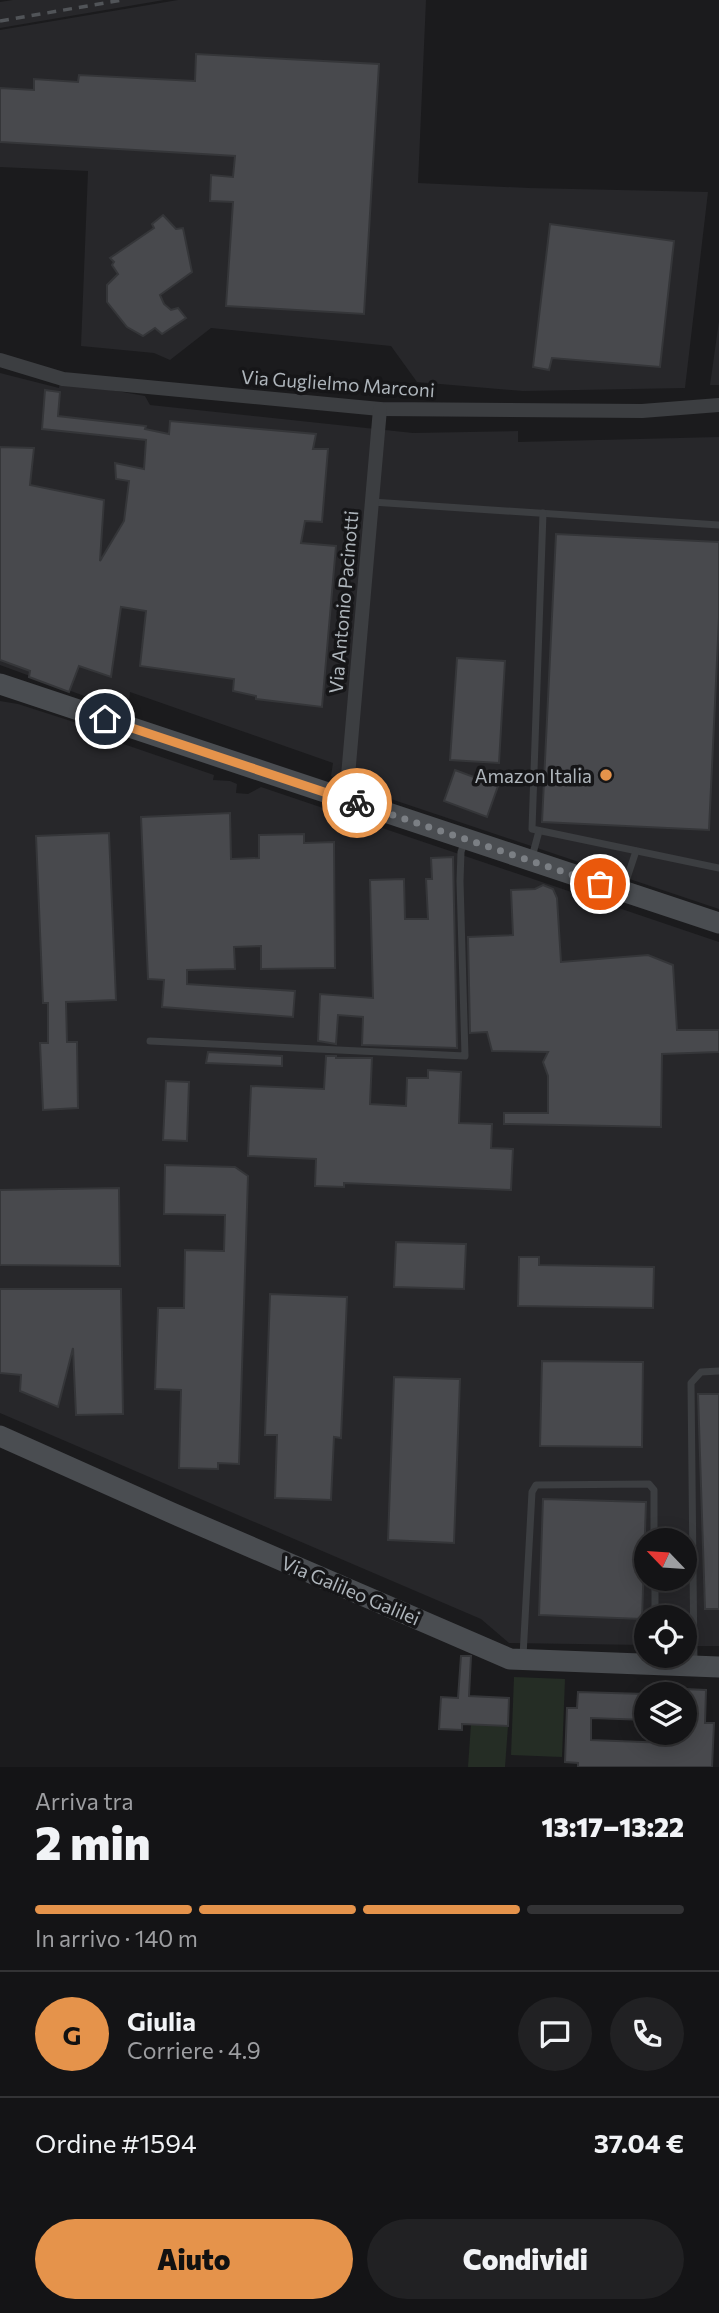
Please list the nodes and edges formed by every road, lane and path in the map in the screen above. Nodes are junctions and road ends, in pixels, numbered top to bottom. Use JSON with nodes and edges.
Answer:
{"nodes":[{"id":1,"x":0,"y":360,"type":"edge"},
{"id":2,"x":719,"y":405,"type":"edge"},
{"id":3,"x":380,"y":409,"type":"junction"},
{"id":4,"x":371,"y":502,"type":"junction"},
{"id":5,"x":543,"y":513,"type":"junction"},
{"id":6,"x":719,"y":525,"type":"edge"},
{"id":7,"x":0,"y":684,"type":"edge"},
{"id":8,"x":346,"y":799,"type":"junction"},
{"id":9,"x":539,"y":831,"type":"junction"},
{"id":10,"x":466,"y":839,"type":"junction"},
{"id":11,"x":636,"y":851,"type":"junction"},
{"id":12,"x":531,"y":861,"type":"junction"},
{"id":13,"x":719,"y":867,"type":"edge"},
{"id":14,"x":623,"y":891,"type":"junction"},
{"id":15,"x":719,"y":923,"type":"edge"},
{"id":16,"x":150,"y":1041,"type":"dead end"},
{"id":17,"x":719,"y":1371,"type":"edge"},
{"id":18,"x":0,"y":1436,"type":"edge"},
{"id":19,"x":654,"y":1528,"type":"edge"},
{"id":20,"x":693,"y":1605,"type":"edge"},
{"id":21,"x":523,"y":1660,"type":"junction"},
{"id":22,"x":634,"y":1660,"type":"edge"},
{"id":23,"x":697,"y":1667,"type":"edge"},
{"id":24,"x":719,"y":1667,"type":"edge"}],
"edges":[{"from":1,"to":3,"type":"street","name":"Via Guglielmo Marconi"},
{"from":2,"to":3,"type":"street","name":"Via Guglielmo Marconi"},
{"from":3,"to":4,"type":"street","name":"Via Antonio Pacinotti"},
{"from":4,"to":5,"type":"lane"},
{"from":4,"to":8,"type":"street","name":"Via Antonio Pacinotti"},
{"from":5,"to":6,"type":"lane"},
{"from":5,"to":9,"type":"lane"},
{"from":7,"to":8,"type":"street"},
{"from":8,"to":10,"type":"street"},
{"from":9,"to":11,"type":"lane"},
{"from":9,"to":12,"type":"lane"},
{"from":10,"to":12,"type":"street"},
{"from":10,"to":16,"type":"lane"},
{"from":11,"to":13,"type":"lane"},
{"from":11,"to":14,"type":"lane"},
{"from":12,"to":14,"type":"street"},
{"from":14,"to":15,"type":"street"},
{"from":17,"to":20,"type":"lane"},
{"from":18,"to":21,"type":"street","name":"Via Galileo Galilei"},
{"from":19,"to":21,"type":"lane"},
{"from":21,"to":22,"type":"street","name":"Via Galileo Galilei"},
{"from":23,"to":24,"type":"street","name":"Via Galileo Galilei"}]}
